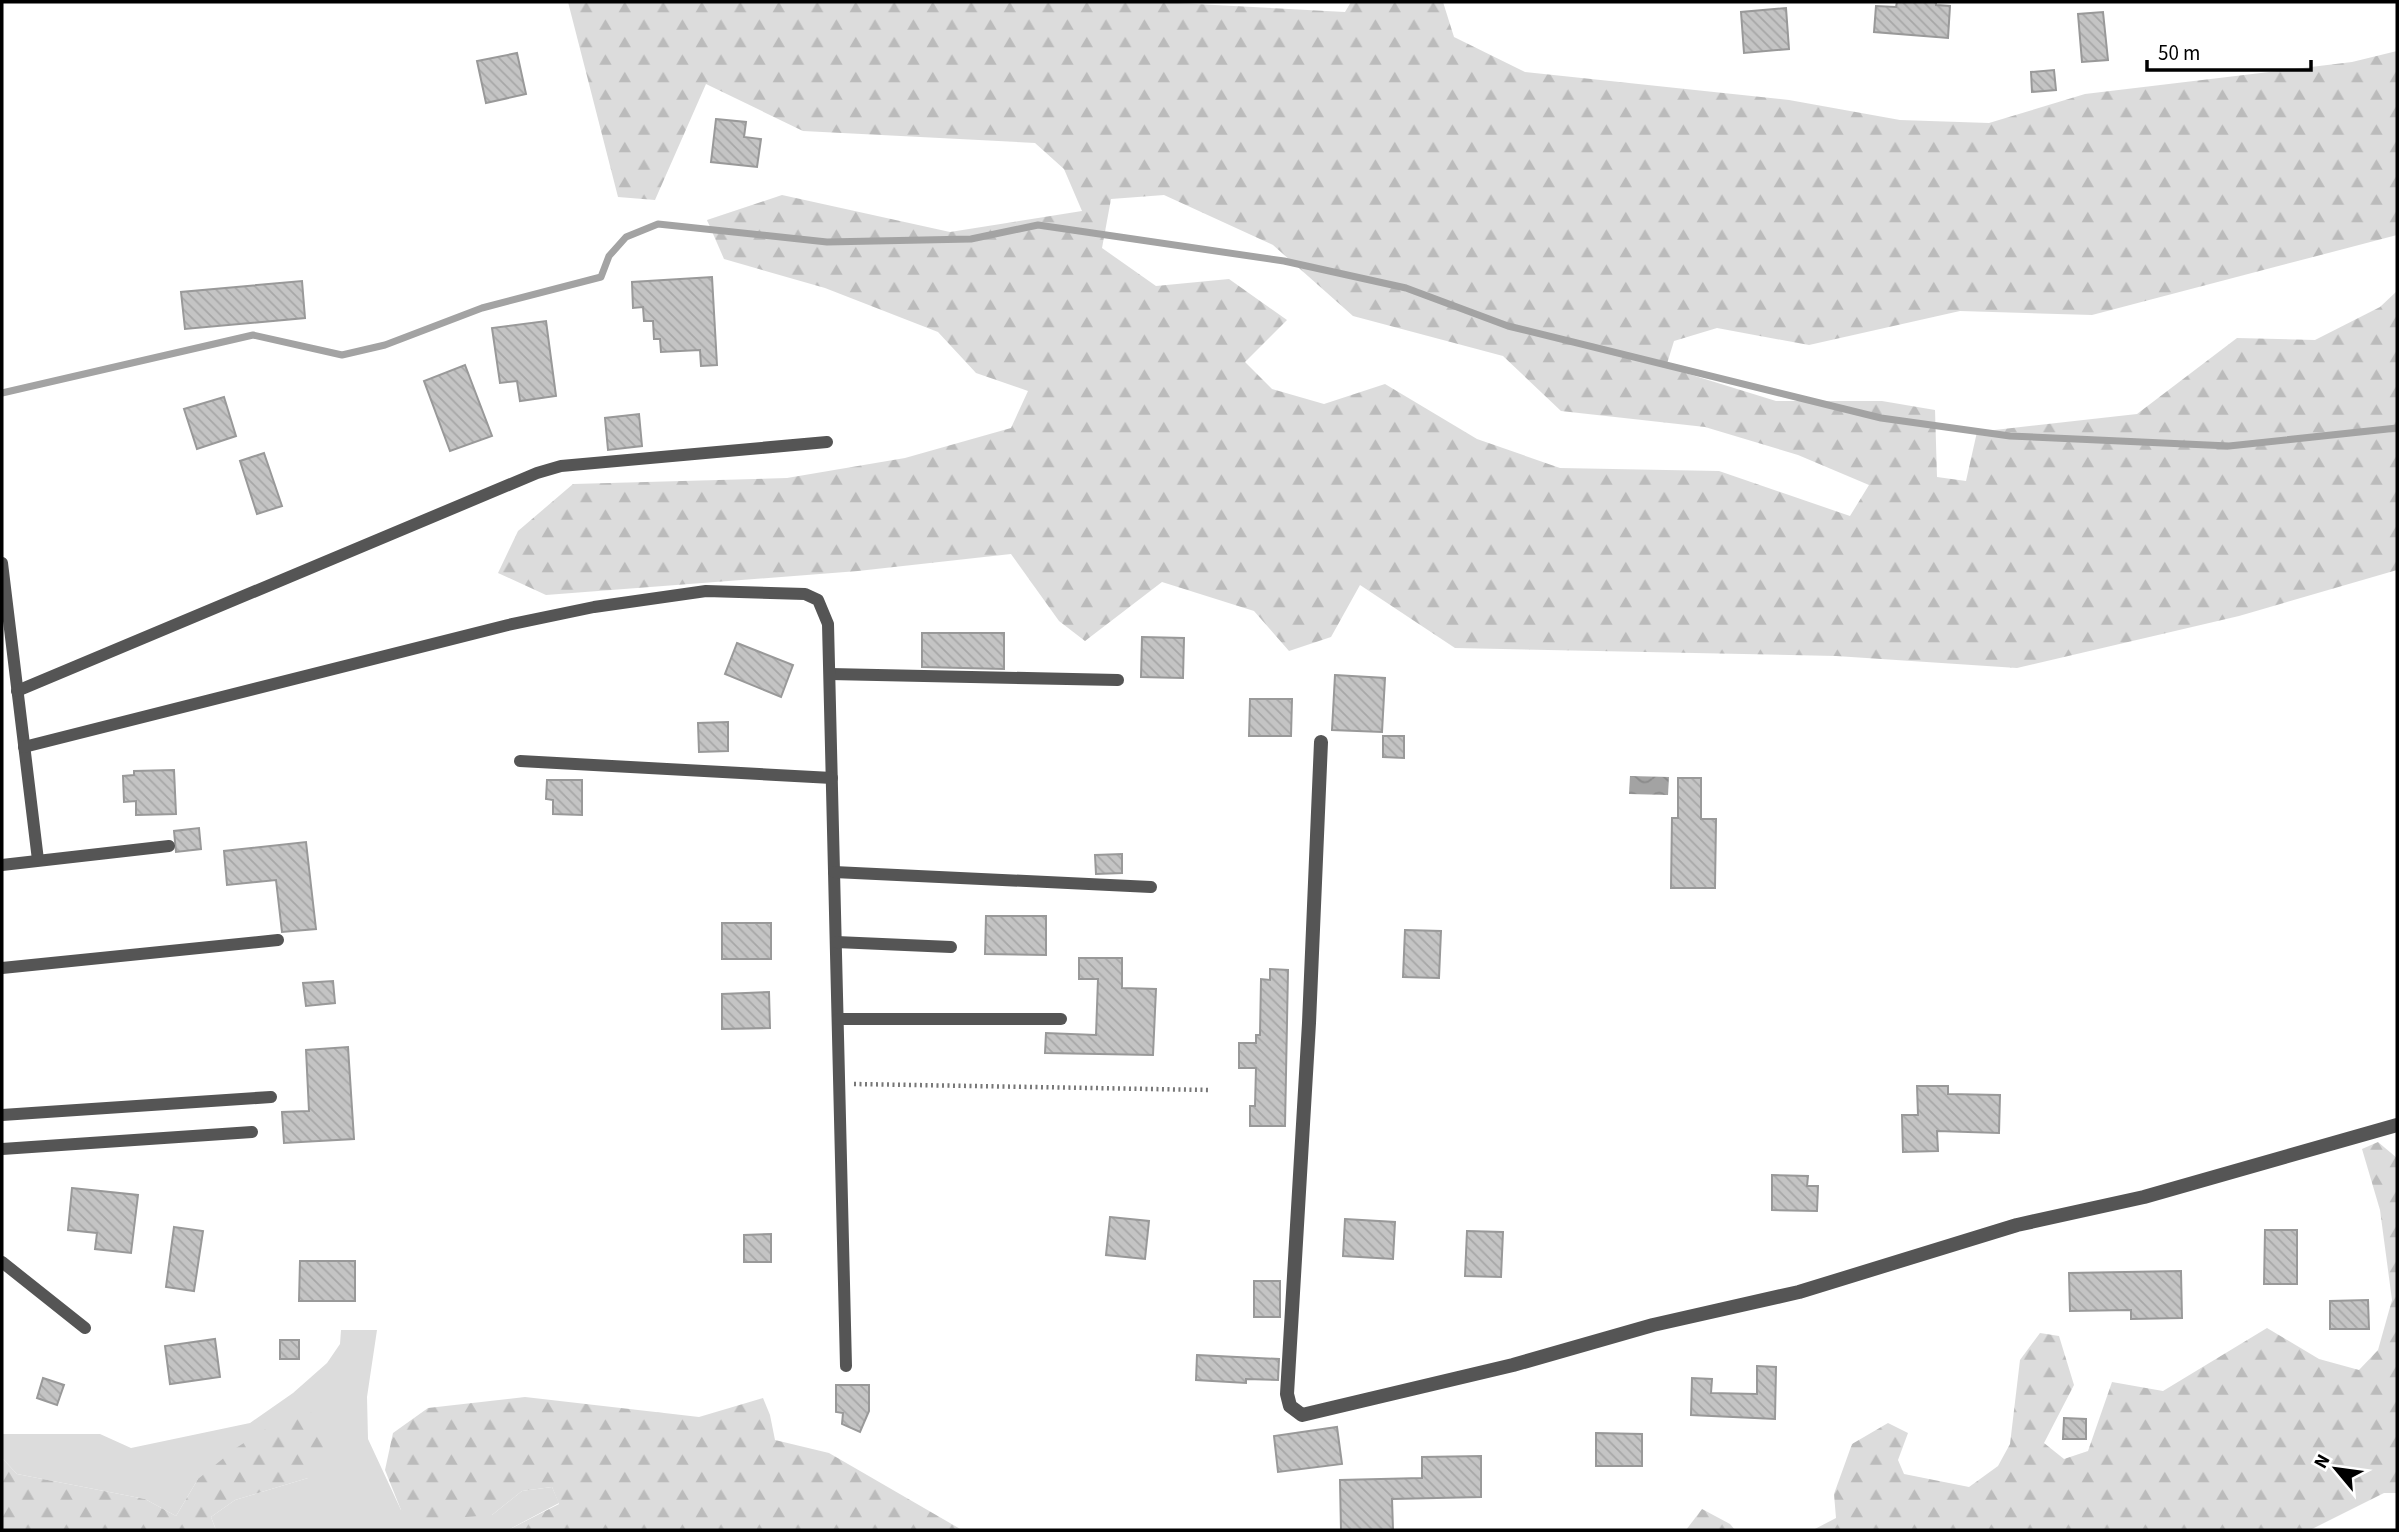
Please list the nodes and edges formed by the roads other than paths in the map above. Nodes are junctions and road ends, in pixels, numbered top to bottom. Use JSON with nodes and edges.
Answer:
{"nodes":[{"id":1,"x":827,"y":442,"type":"dead end"},
{"id":2,"x":2,"y":563,"type":"edge"},
{"id":3,"x":830,"y":674,"type":"junction"},
{"id":4,"x":1118,"y":680,"type":"dead end"},
{"id":5,"x":17,"y":691,"type":"junction"},
{"id":6,"x":1321,"y":742,"type":"dead end"},
{"id":7,"x":24,"y":747,"type":"junction"},
{"id":8,"x":520,"y":761,"type":"dead end"},
{"id":9,"x":832,"y":778,"type":"junction"},
{"id":10,"x":169,"y":846,"type":"dead end"},
{"id":11,"x":38,"y":860,"type":"junction"},
{"id":12,"x":2,"y":865,"type":"edge"},
{"id":13,"x":835,"y":872,"type":"junction"},
{"id":14,"x":1151,"y":887,"type":"dead end"},
{"id":15,"x":278,"y":940,"type":"dead end"},
{"id":16,"x":836,"y":942,"type":"junction"},
{"id":17,"x":951,"y":947,"type":"dead end"},
{"id":18,"x":2,"y":968,"type":"edge"},
{"id":19,"x":838,"y":1019,"type":"junction"},
{"id":20,"x":1061,"y":1019,"type":"dead end"},
{"id":21,"x":271,"y":1097,"type":"dead end"},
{"id":22,"x":2,"y":1115,"type":"edge"},
{"id":23,"x":2397,"y":1125,"type":"edge"},
{"id":24,"x":252,"y":1132,"type":"dead end"},
{"id":25,"x":2,"y":1149,"type":"edge"},
{"id":26,"x":2,"y":1262,"type":"edge"},
{"id":27,"x":85,"y":1328,"type":"dead end"},
{"id":28,"x":846,"y":1366,"type":"dead end"}],
"edges":[{"from":1,"to":5,"type":"lane"},
{"from":2,"to":5,"type":"lane"},
{"from":3,"to":4,"type":"lane"},
{"from":3,"to":7,"type":"lane"},
{"from":3,"to":9,"type":"lane"},
{"from":5,"to":7,"type":"lane"},
{"from":6,"to":23,"type":"street"},
{"from":7,"to":11,"type":"lane"},
{"from":8,"to":9,"type":"lane"},
{"from":9,"to":13,"type":"lane"},
{"from":10,"to":11,"type":"lane"},
{"from":11,"to":12,"type":"lane"},
{"from":13,"to":14,"type":"lane"},
{"from":13,"to":16,"type":"lane"},
{"from":15,"to":18,"type":"lane"},
{"from":16,"to":17,"type":"lane"},
{"from":16,"to":19,"type":"lane"},
{"from":19,"to":20,"type":"lane"},
{"from":19,"to":28,"type":"lane"},
{"from":21,"to":22,"type":"lane"},
{"from":24,"to":25,"type":"lane"},
{"from":26,"to":27,"type":"lane"}]}
